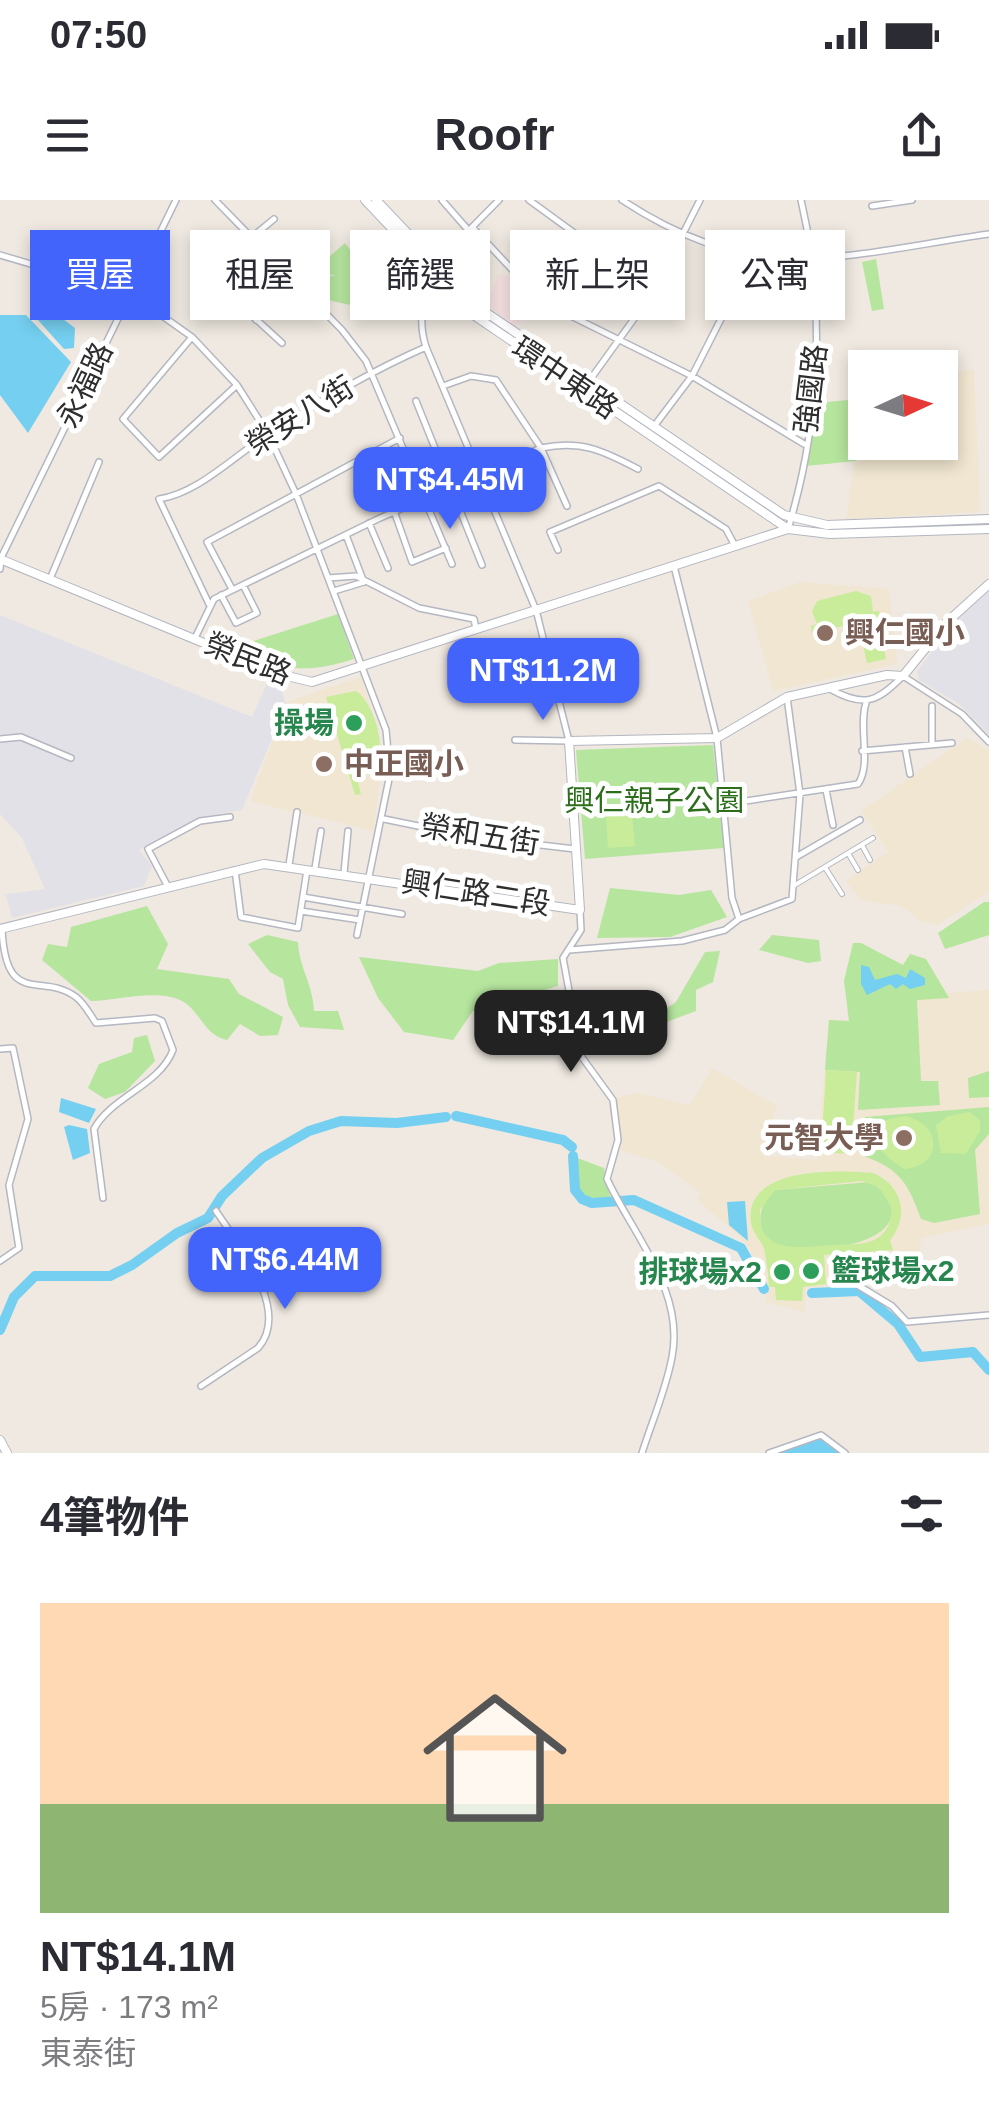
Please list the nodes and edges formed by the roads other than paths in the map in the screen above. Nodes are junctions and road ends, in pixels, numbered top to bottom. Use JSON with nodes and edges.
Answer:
{"nodes":[{"id":1,"x":176,"y":200,"type":"edge"},
{"id":2,"x":215,"y":200,"type":"edge"},
{"id":3,"x":365,"y":200,"type":"edge"},
{"id":4,"x":376,"y":200,"type":"edge"},
{"id":5,"x":442,"y":200,"type":"edge"},
{"id":6,"x":499,"y":200,"type":"edge"},
{"id":7,"x":529,"y":200,"type":"edge"},
{"id":8,"x":622,"y":200,"type":"edge"},
{"id":9,"x":700,"y":200,"type":"edge"},
{"id":10,"x":801,"y":200,"type":"edge"},
{"id":11,"x":912,"y":200,"type":"edge"},
{"id":12,"x":872,"y":206,"type":"dead end"},
{"id":13,"x":274,"y":219,"type":"dead end"},
{"id":14,"x":470,"y":229,"type":"junction"},
{"id":15,"x":161,"y":230,"type":"edge"},
{"id":16,"x":243,"y":230,"type":"edge"},
{"id":17,"x":261,"y":230,"type":"edge"},
{"id":18,"x":395,"y":230,"type":"edge"},
{"id":19,"x":401,"y":230,"type":"edge"},
{"id":20,"x":570,"y":230,"type":"edge"},
{"id":21,"x":674,"y":230,"type":"edge"},
{"id":22,"x":808,"y":230,"type":"edge"},
{"id":23,"x":989,"y":234,"type":"edge"},
{"id":24,"x":685,"y":236,"type":"joint"},
{"id":25,"x":705,"y":242,"type":"edge"},
{"id":26,"x":0,"y":255,"type":"edge"},
{"id":27,"x":845,"y":257,"type":"edge"},
{"id":28,"x":30,"y":264,"type":"edge"},
{"id":29,"x":490,"y":316,"type":"edge"},
{"id":30,"x":330,"y":318,"type":"edge"},
{"id":31,"x":117,"y":320,"type":"edge"},
{"id":32,"x":168,"y":320,"type":"edge"},
{"id":33,"x":256,"y":320,"type":"edge"},
{"id":34,"x":419,"y":320,"type":"edge"},
{"id":35,"x":633,"y":320,"type":"edge"},
{"id":36,"x":720,"y":320,"type":"edge"},
{"id":37,"x":818,"y":320,"type":"edge"},
{"id":38,"x":192,"y":337,"type":"junction"},
{"id":39,"x":618,"y":340,"type":"junction"},
{"id":40,"x":282,"y":343,"type":"dead end"},
{"id":41,"x":426,"y":347,"type":"junction"},
{"id":42,"x":372,"y":371,"type":"junction"},
{"id":43,"x":692,"y":376,"type":"junction"},
{"id":44,"x":237,"y":385,"type":"junction"},
{"id":45,"x":586,"y":385,"type":"junction"},
{"id":46,"x":443,"y":386,"type":"junction"},
{"id":47,"x":416,"y":401,"type":"dead end"},
{"id":48,"x":651,"y":431,"type":"junction"},
{"id":49,"x":268,"y":434,"type":"junction"},
{"id":50,"x":400,"y":438,"type":"junction"},
{"id":51,"x":804,"y":444,"type":"junction"},
{"id":52,"x":541,"y":448,"type":"junction"},
{"id":53,"x":99,"y":462,"type":"dead end"},
{"id":54,"x":638,"y":469,"type":"dead end"},
{"id":55,"x":480,"y":474,"type":"junction"},
{"id":56,"x":451,"y":486,"type":"junction"},
{"id":57,"x":296,"y":494,"type":"junction"},
{"id":58,"x":424,"y":498,"type":"junction"},
{"id":59,"x":567,"y":506,"type":"dead end"},
{"id":60,"x":394,"y":512,"type":"junction"},
{"id":61,"x":791,"y":518,"type":"junction"},
{"id":62,"x":989,"y":519,"type":"edge"},
{"id":63,"x":369,"y":523,"type":"junction"},
{"id":64,"x":989,"y":529,"type":"edge"},
{"id":65,"x":788,"y":530,"type":"junction"},
{"id":66,"x":346,"y":535,"type":"junction"},
{"id":67,"x":736,"y":546,"type":"junction"},
{"id":68,"x":446,"y":548,"type":"junction"},
{"id":69,"x":318,"y":550,"type":"junction"},
{"id":70,"x":558,"y":550,"type":"dead end"},
{"id":71,"x":1,"y":562,"type":"edge"},
{"id":72,"x":452,"y":564,"type":"dead end"},
{"id":73,"x":482,"y":565,"type":"dead end"},
{"id":74,"x":674,"y":566,"type":"junction"},
{"id":75,"x":388,"y":568,"type":"dead end"},
{"id":76,"x":328,"y":578,"type":"junction"},
{"id":77,"x":50,"y":579,"type":"junction"},
{"id":78,"x":364,"y":582,"type":"junction"},
{"id":79,"x":243,"y":584,"type":"junction"},
{"id":80,"x":989,"y":584,"type":"edge"},
{"id":81,"x":232,"y":589,"type":"junction"},
{"id":82,"x":334,"y":592,"type":"junction"},
{"id":83,"x":222,"y":595,"type":"junction"},
{"id":84,"x":209,"y":604,"type":"junction"},
{"id":85,"x":536,"y":610,"type":"junction"},
{"id":86,"x":476,"y":628,"type":"junction"},
{"id":87,"x":195,"y":638,"type":"junction"},
{"id":88,"x":363,"y":665,"type":"junction"},
{"id":89,"x":903,"y":676,"type":"junction"},
{"id":90,"x":828,"y":688,"type":"junction"},
{"id":91,"x":787,"y":697,"type":"junction"},
{"id":92,"x":866,"y":703,"type":"junction"},
{"id":93,"x":932,"y":706,"type":"dead end"},
{"id":94,"x":0,"y":738,"type":"edge"},
{"id":95,"x":717,"y":738,"type":"junction"},
{"id":96,"x":515,"y":740,"type":"dead end"},
{"id":97,"x":569,"y":740,"type":"junction"},
{"id":98,"x":989,"y":742,"type":"edge"},
{"id":99,"x":952,"y":743,"type":"dead end"},
{"id":100,"x":932,"y":745,"type":"junction"},
{"id":101,"x":905,"y":747,"type":"junction"},
{"id":102,"x":862,"y":750,"type":"junction"},
{"id":103,"x":71,"y":758,"type":"dead end"},
{"id":104,"x":910,"y":774,"type":"dead end"},
{"id":105,"x":826,"y":790,"type":"junction"},
{"id":106,"x":800,"y":794,"type":"junction"},
{"id":107,"x":725,"y":804,"type":"junction"},
{"id":108,"x":297,"y":812,"type":"dead end"},
{"id":109,"x":230,"y":817,"type":"dead end"},
{"id":110,"x":383,"y":819,"type":"junction"},
{"id":111,"x":860,"y":820,"type":"dead end"},
{"id":112,"x":832,"y":825,"type":"dead end"},
{"id":113,"x":321,"y":831,"type":"dead end"},
{"id":114,"x":348,"y":831,"type":"dead end"},
{"id":115,"x":873,"y":838,"type":"dead end"},
{"id":116,"x":862,"y":845,"type":"junction"},
{"id":117,"x":578,"y":849,"type":"junction"},
{"id":118,"x":848,"y":853,"type":"junction"},
{"id":119,"x":796,"y":857,"type":"junction"},
{"id":120,"x":870,"y":860,"type":"dead end"},
{"id":121,"x":289,"y":864,"type":"junction"},
{"id":122,"x":825,"y":867,"type":"junction"},
{"id":123,"x":234,"y":868,"type":"junction"},
{"id":124,"x":312,"y":868,"type":"junction"},
{"id":125,"x":858,"y":870,"type":"dead end"},
{"id":126,"x":344,"y":872,"type":"junction"},
{"id":127,"x":370,"y":876,"type":"junction"},
{"id":128,"x":167,"y":885,"type":"junction"},
{"id":129,"x":795,"y":885,"type":"junction"},
{"id":130,"x":842,"y":894,"type":"dead end"},
{"id":131,"x":303,"y":897,"type":"junction"},
{"id":132,"x":363,"y":907,"type":"junction"},
{"id":133,"x":580,"y":910,"type":"junction"},
{"id":134,"x":301,"y":911,"type":"junction"},
{"id":135,"x":402,"y":914,"type":"dead end"},
{"id":136,"x":739,"y":919,"type":"junction"},
{"id":137,"x":360,"y":920,"type":"junction"},
{"id":138,"x":1,"y":929,"type":"edge"},
{"id":139,"x":357,"y":936,"type":"dead end"},
{"id":140,"x":568,"y":950,"type":"junction"},
{"id":141,"x":0,"y":1049,"type":"edge"},
{"id":142,"x":103,"y":1198,"type":"dead end"},
{"id":143,"x":216,"y":1212,"type":"dead end"},
{"id":144,"x":0,"y":1261,"type":"edge"},
{"id":145,"x":859,"y":1286,"type":"dead end"},
{"id":146,"x":989,"y":1314,"type":"edge"},
{"id":147,"x":201,"y":1386,"type":"dead end"},
{"id":148,"x":0,"y":1440,"type":"edge"},
{"id":149,"x":7,"y":1453,"type":"edge"},
{"id":150,"x":642,"y":1453,"type":"edge"},
{"id":151,"x":769,"y":1453,"type":"edge"},
{"id":152,"x":845,"y":1453,"type":"edge"}],
"edges":[{"from":1,"to":15,"type":"street","name":"永福路"},
{"from":2,"to":16,"type":"street"},
{"from":3,"to":18,"type":"street","name":"環中東路"},
{"from":4,"to":19,"type":"street","name":"環中東路"},
{"from":5,"to":14,"type":"street"},
{"from":6,"to":14,"type":"street"},
{"from":7,"to":20,"type":"street"},
{"from":8,"to":21,"type":"street"},
{"from":9,"to":24,"type":"street"},
{"from":10,"to":22,"type":"street","name":"強國路"},
{"from":11,"to":12,"type":"street"},
{"from":13,"to":17,"type":"street"},
{"from":14,"to":39,"type":"street"},
{"from":23,"to":27,"type":"street"},
{"from":24,"to":25,"type":"street"},
{"from":26,"to":28,"type":"street"},
{"from":29,"to":45,"type":"street","name":"環中東路"},
{"from":30,"to":42,"type":"street"},
{"from":31,"to":71,"type":"street","name":"永福路"},
{"from":32,"to":38,"type":"street"},
{"from":33,"to":40,"type":"street"},
{"from":34,"to":41,"type":"street"},
{"from":35,"to":39,"type":"street"},
{"from":36,"to":43,"type":"street"},
{"from":37,"to":51,"type":"street","name":"強國路"},
{"from":38,"to":44,"type":"street"},
{"from":38,"to":44,"type":"street"},
{"from":39,"to":43,"type":"street"},
{"from":39,"to":45,"type":"street"},
{"from":41,"to":42,"type":"street","name":"榮安八街"},
{"from":41,"to":46,"type":"street"},
{"from":42,"to":49,"type":"street","name":"榮安八街"},
{"from":42,"to":50,"type":"street"},
{"from":43,"to":48,"type":"street"},
{"from":43,"to":51,"type":"street"},
{"from":44,"to":49,"type":"street"},
{"from":45,"to":48,"type":"street","name":"環中東路"},
{"from":46,"to":52,"type":"street"},
{"from":46,"to":55,"type":"street"},
{"from":47,"to":56,"type":"street"},
{"from":48,"to":61,"type":"street","name":"環中東路"},
{"from":48,"to":65,"type":"street","name":"環中東路"},
{"from":49,"to":57,"type":"street"},
{"from":49,"to":84,"type":"street","name":"榮安八街"},
{"from":50,"to":57,"type":"street"},
{"from":50,"to":58,"type":"street"},
{"from":51,"to":61,"type":"street","name":"強國路"},
{"from":52,"to":54,"type":"street"},
{"from":52,"to":55,"type":"street"},
{"from":52,"to":59,"type":"street"},
{"from":53,"to":77,"type":"street"},
{"from":55,"to":56,"type":"street"},
{"from":55,"to":85,"type":"street"},
{"from":56,"to":58,"type":"street"},
{"from":56,"to":73,"type":"street"},
{"from":57,"to":69,"type":"street"},
{"from":57,"to":81,"type":"street"},
{"from":58,"to":60,"type":"street"},
{"from":58,"to":68,"type":"street"},
{"from":60,"to":63,"type":"street"},
{"from":60,"to":68,"type":"street"},
{"from":61,"to":62,"type":"street"},
{"from":61,"to":65,"type":"street"},
{"from":63,"to":66,"type":"street"},
{"from":63,"to":75,"type":"street"},
{"from":64,"to":65,"type":"street","name":"榮民路"},
{"from":65,"to":67,"type":"street","name":"榮民路"},
{"from":66,"to":69,"type":"street"},
{"from":66,"to":78,"type":"street"},
{"from":67,"to":70,"type":"street"},
{"from":67,"to":74,"type":"street","name":"榮民路"},
{"from":68,"to":72,"type":"street"},
{"from":69,"to":76,"type":"street"},
{"from":69,"to":79,"type":"street"},
{"from":71,"to":77,"type":"street","name":"榮民路"},
{"from":74,"to":85,"type":"street","name":"榮民路"},
{"from":74,"to":95,"type":"street"},
{"from":76,"to":78,"type":"street"},
{"from":76,"to":82,"type":"street"},
{"from":77,"to":87,"type":"street","name":"榮民路"},
{"from":78,"to":82,"type":"street"},
{"from":78,"to":86,"type":"street"},
{"from":79,"to":81,"type":"street"},
{"from":79,"to":83,"type":"street"},
{"from":80,"to":89,"type":"street"},
{"from":81,"to":83,"type":"street"},
{"from":82,"to":88,"type":"street"},
{"from":83,"to":84,"type":"street"},
{"from":84,"to":87,"type":"street"},
{"from":85,"to":86,"type":"street","name":"榮民路"},
{"from":85,"to":97,"type":"street"},
{"from":86,"to":88,"type":"street","name":"榮民路"},
{"from":87,"to":88,"type":"street","name":"榮民路"},
{"from":88,"to":110,"type":"street"},
{"from":89,"to":90,"type":"street"},
{"from":89,"to":92,"type":"street"},
{"from":89,"to":98,"type":"street"},
{"from":90,"to":91,"type":"street"},
{"from":90,"to":92,"type":"street"},
{"from":91,"to":95,"type":"street"},
{"from":91,"to":106,"type":"street"},
{"from":92,"to":102,"type":"street"},
{"from":93,"to":100,"type":"street"},
{"from":94,"to":103,"type":"street"},
{"from":95,"to":97,"type":"street"},
{"from":95,"to":107,"type":"street"},
{"from":96,"to":97,"type":"street"},
{"from":97,"to":117,"type":"street","name":"興仁路二段"},
{"from":99,"to":100,"type":"street"},
{"from":100,"to":101,"type":"street"},
{"from":101,"to":102,"type":"street"},
{"from":101,"to":104,"type":"street"},
{"from":102,"to":105,"type":"street"},
{"from":105,"to":106,"type":"street"},
{"from":105,"to":112,"type":"street"},
{"from":106,"to":107,"type":"street"},
{"from":106,"to":119,"type":"street"},
{"from":107,"to":136,"type":"street"},
{"from":108,"to":121,"type":"street"},
{"from":109,"to":128,"type":"street"},
{"from":110,"to":117,"type":"street","name":"榮和五街"},
{"from":110,"to":127,"type":"street"},
{"from":111,"to":119,"type":"street"},
{"from":113,"to":124,"type":"street"},
{"from":114,"to":126,"type":"street"},
{"from":115,"to":116,"type":"street"},
{"from":116,"to":118,"type":"street"},
{"from":116,"to":120,"type":"street"},
{"from":117,"to":133,"type":"street","name":"興仁路二段"},
{"from":118,"to":122,"type":"street"},
{"from":118,"to":125,"type":"street"},
{"from":119,"to":129,"type":"street"},
{"from":121,"to":123,"type":"street","name":"興仁路二段"},
{"from":121,"to":124,"type":"street","name":"興仁路二段"},
{"from":122,"to":129,"type":"street"},
{"from":122,"to":130,"type":"street"},
{"from":123,"to":128,"type":"street","name":"興仁路二段"},
{"from":123,"to":134,"type":"street"},
{"from":124,"to":126,"type":"street","name":"興仁路二段"},
{"from":124,"to":131,"type":"street"},
{"from":126,"to":127,"type":"street","name":"興仁路二段"},
{"from":127,"to":132,"type":"street"},
{"from":127,"to":133,"type":"street","name":"興仁路二段"},
{"from":128,"to":138,"type":"street","name":"興仁路二段"},
{"from":129,"to":136,"type":"street"},
{"from":131,"to":132,"type":"street"},
{"from":131,"to":134,"type":"street"},
{"from":132,"to":135,"type":"street"},
{"from":132,"to":137,"type":"street"},
{"from":133,"to":140,"type":"street"},
{"from":134,"to":137,"type":"street"},
{"from":136,"to":140,"type":"street"},
{"from":137,"to":139,"type":"street"},
{"from":138,"to":142,"type":"street"},
{"from":140,"to":150,"type":"street"},
{"from":141,"to":144,"type":"street"},
{"from":143,"to":147,"type":"street"},
{"from":145,"to":146,"type":"street"},
{"from":148,"to":149,"type":"street"},
{"from":151,"to":152,"type":"street"}]}
